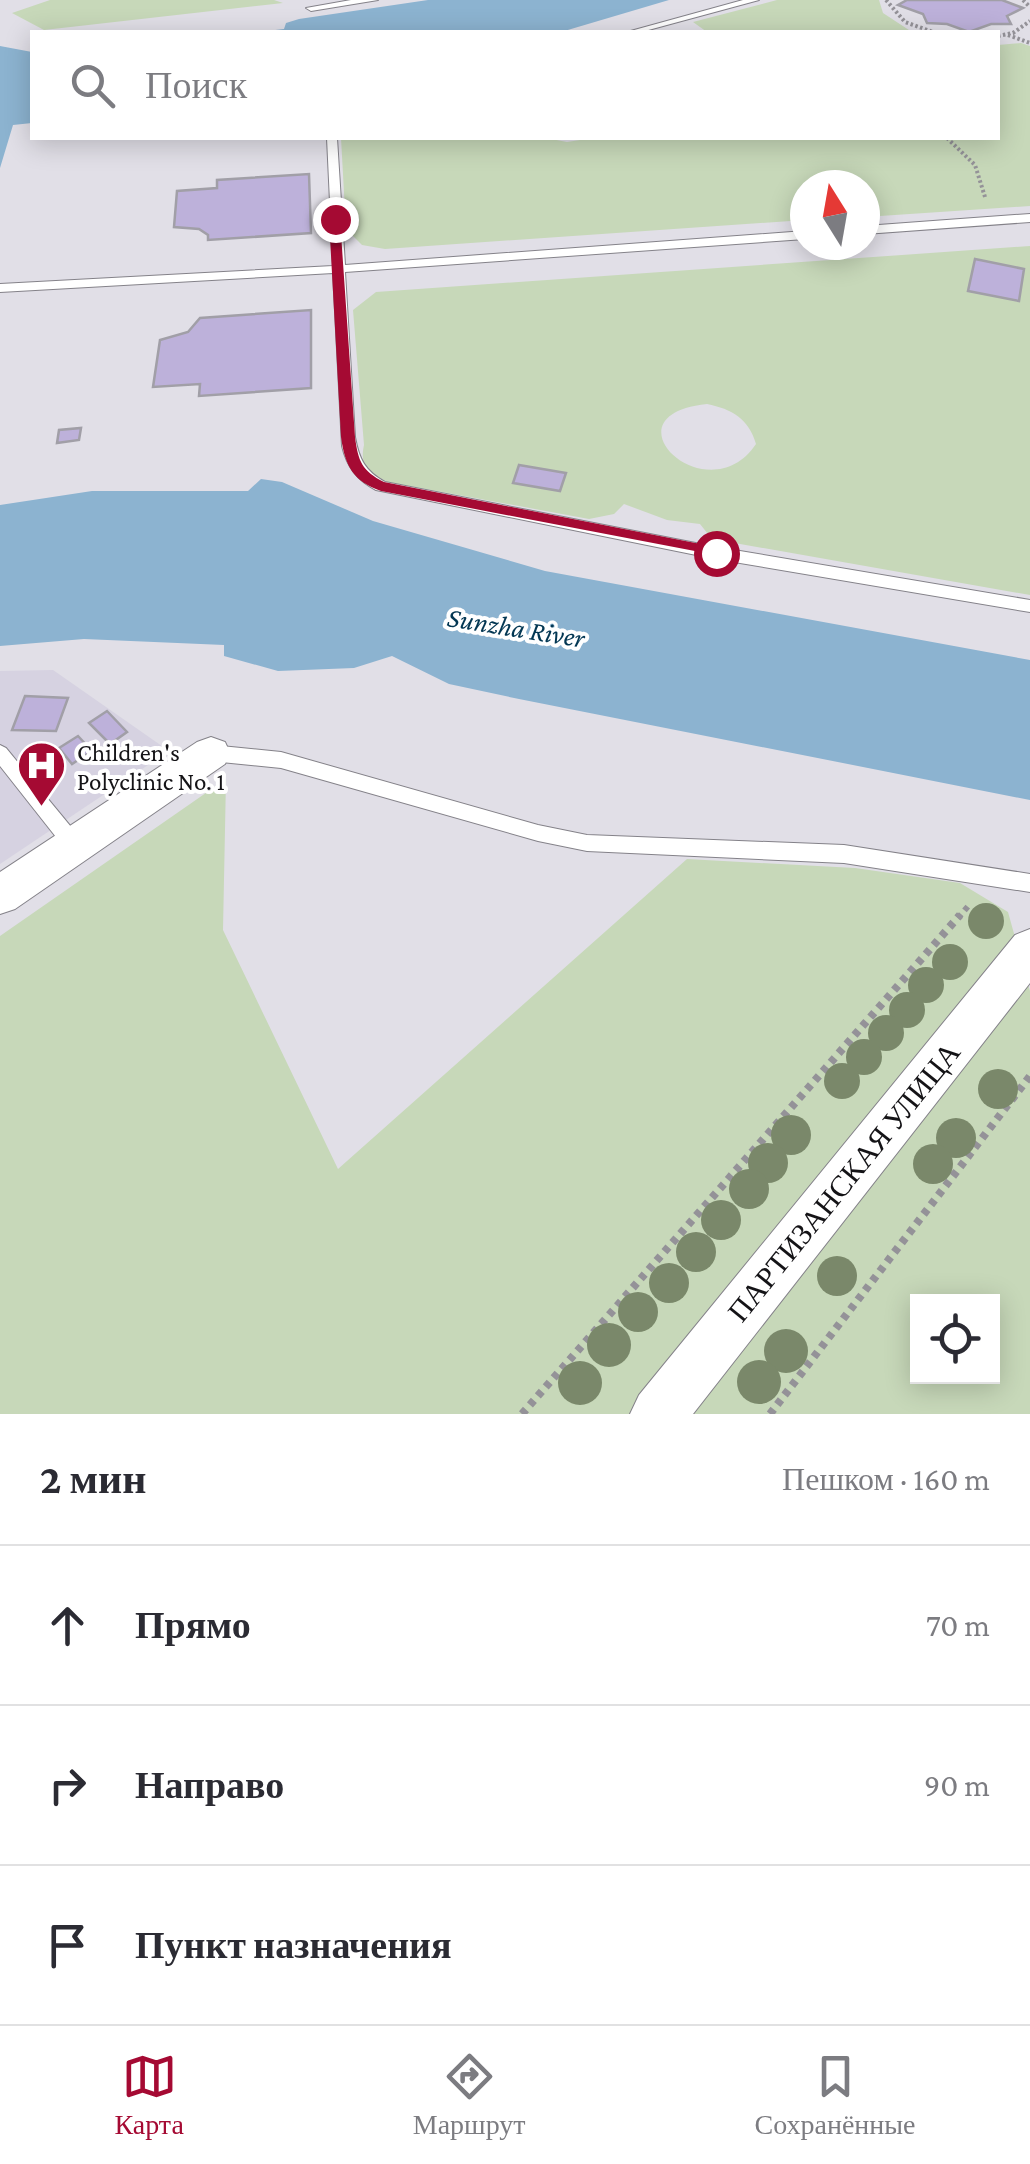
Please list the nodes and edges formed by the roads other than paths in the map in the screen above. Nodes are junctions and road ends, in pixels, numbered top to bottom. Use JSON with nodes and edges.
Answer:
{"nodes":[{"id":1,"x":373,"y":0,"type":"edge"},
{"id":2,"x":754,"y":0,"type":"edge"},
{"id":3,"x":312,"y":8,"type":"dead end"},
{"id":4,"x":640,"y":30,"type":"edge"},
{"id":5,"x":332,"y":140,"type":"edge"},
{"id":6,"x":1030,"y":218,"type":"edge"},
{"id":7,"x":880,"y":229,"type":"edge"},
{"id":8,"x":790,"y":235,"type":"edge"},
{"id":9,"x":338,"y":269,"type":"junction"},
{"id":10,"x":0,"y":288,"type":"edge"},
{"id":11,"x":1030,"y":606,"type":"edge"},
{"id":12,"x":0,"y":753,"type":"edge"},
{"id":13,"x":211,"y":753,"type":"joint"},
{"id":14,"x":74,"y":846,"type":"junction"},
{"id":15,"x":1030,"y":882,"type":"edge"},
{"id":16,"x":0,"y":895,"type":"edge"},
{"id":17,"x":1030,"y":950,"type":"edge"},
{"id":18,"x":658,"y":1414,"type":"edge"}],
"edges":[{"from":1,"to":3,"type":"lane"},
{"from":2,"to":4,"type":"lane"},
{"from":5,"to":9,"type":"lane"},
{"from":6,"to":7,"type":"lane"},
{"from":8,"to":9,"type":"lane"},
{"from":9,"to":10,"type":"lane"},
{"from":9,"to":11,"type":"lane"},
{"from":12,"to":14,"type":"lane"},
{"from":13,"to":14,"type":"street"},
{"from":13,"to":15,"type":"lane"},
{"from":14,"to":16,"type":"street"},
{"from":17,"to":18,"type":"street","name":"ПАРТИЗАНСКАЯ УЛИЦА"}]}
